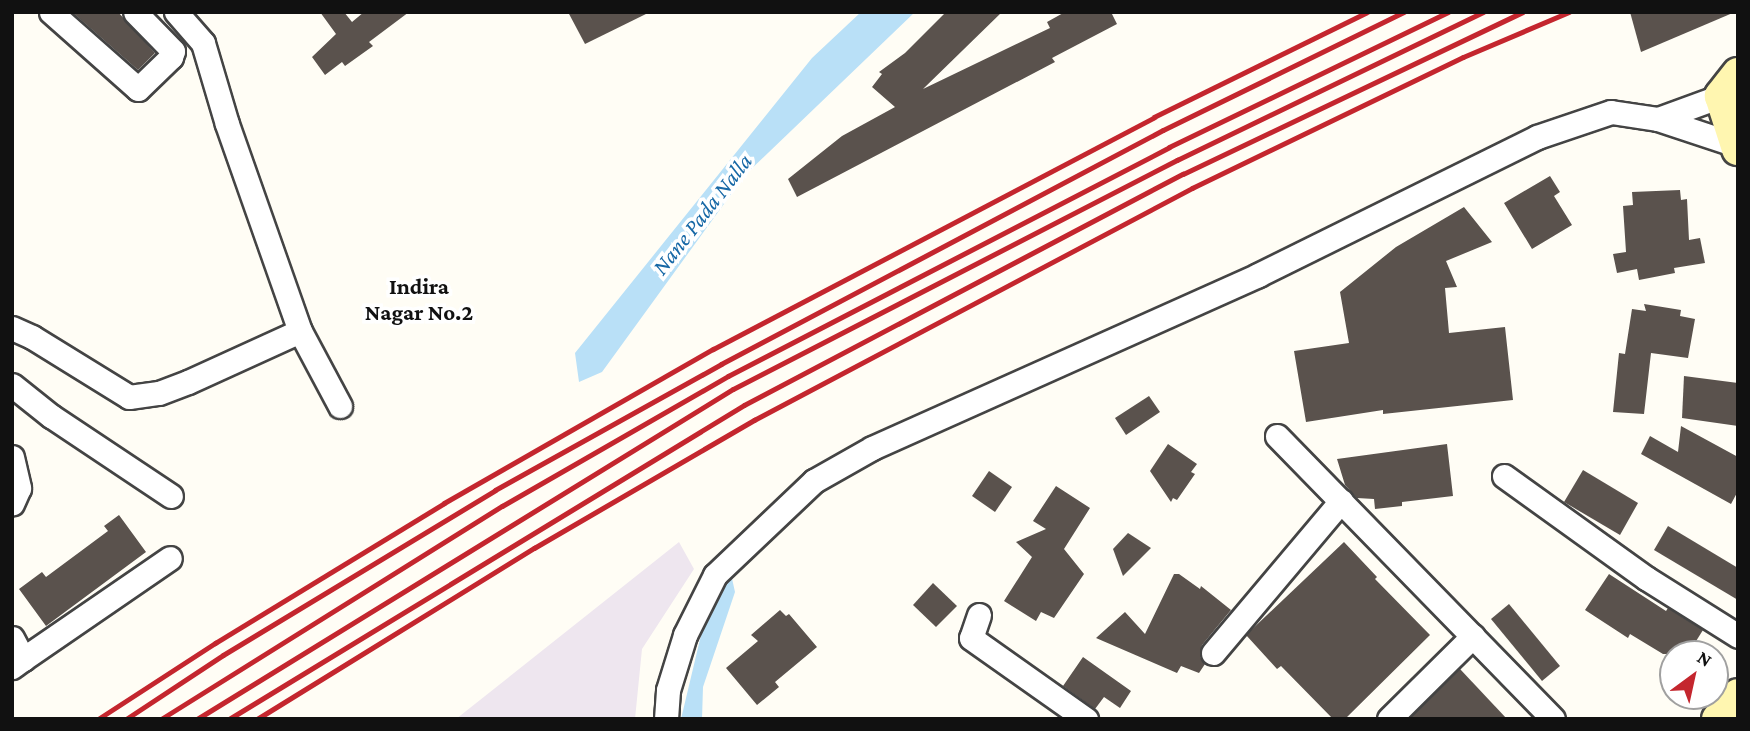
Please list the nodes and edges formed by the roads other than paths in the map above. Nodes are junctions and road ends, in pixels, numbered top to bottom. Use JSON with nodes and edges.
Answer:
{"nodes":[{"id":1,"x":51,"y":12,"type":"edge"},
{"id":2,"x":135,"y":12,"type":"edge"},
{"id":3,"x":176,"y":12,"type":"edge"},
{"id":4,"x":1732,"y":89,"type":"edge"},
{"id":5,"x":1658,"y":120,"type":"junction"},
{"id":6,"x":1737,"y":147,"type":"edge"},
{"id":7,"x":12,"y":328,"type":"edge"},
{"id":8,"x":300,"y":331,"type":"junction"},
{"id":9,"x":12,"y":385,"type":"edge"},
{"id":10,"x":340,"y":406,"type":"dead end"},
{"id":11,"x":1277,"y":436,"type":"dead end"},
{"id":12,"x":12,"y":457,"type":"edge"},
{"id":13,"x":1504,"y":476,"type":"dead end"},
{"id":14,"x":171,"y":496,"type":"dead end"},
{"id":15,"x":1341,"y":501,"type":"junction"},
{"id":16,"x":12,"y":504,"type":"edge"},
{"id":17,"x":170,"y":558,"type":"dead end"},
{"id":18,"x":979,"y":615,"type":"dead end"},
{"id":19,"x":1473,"y":636,"type":"junction"},
{"id":20,"x":1738,"y":636,"type":"edge"},
{"id":21,"x":12,"y":638,"type":"edge"},
{"id":22,"x":1213,"y":653,"type":"dead end"},
{"id":23,"x":18,"y":663,"type":"edge"},
{"id":24,"x":1738,"y":695,"type":"edge"},
{"id":25,"x":666,"y":719,"type":"edge"},
{"id":26,"x":1086,"y":719,"type":"edge"},
{"id":27,"x":1389,"y":719,"type":"edge"},
{"id":28,"x":1553,"y":719,"type":"edge"},
{"id":29,"x":1718,"y":719,"type":"edge"}],
"edges":[{"from":1,"to":2,"type":"street"},
{"from":3,"to":8,"type":"street"},
{"from":4,"to":5,"type":"street"},
{"from":4,"to":6,"type":"street"},
{"from":5,"to":6,"type":"street"},
{"from":5,"to":25,"type":"street"},
{"from":7,"to":8,"type":"street"},
{"from":8,"to":10,"type":"street"},
{"from":9,"to":14,"type":"street"},
{"from":11,"to":15,"type":"street"},
{"from":12,"to":16,"type":"street"},
{"from":13,"to":20,"type":"street"},
{"from":15,"to":19,"type":"street"},
{"from":15,"to":22,"type":"street"},
{"from":17,"to":23,"type":"street"},
{"from":18,"to":26,"type":"street"},
{"from":19,"to":27,"type":"street"},
{"from":19,"to":28,"type":"street"},
{"from":21,"to":23,"type":"street"},
{"from":24,"to":29,"type":"street"}]}
